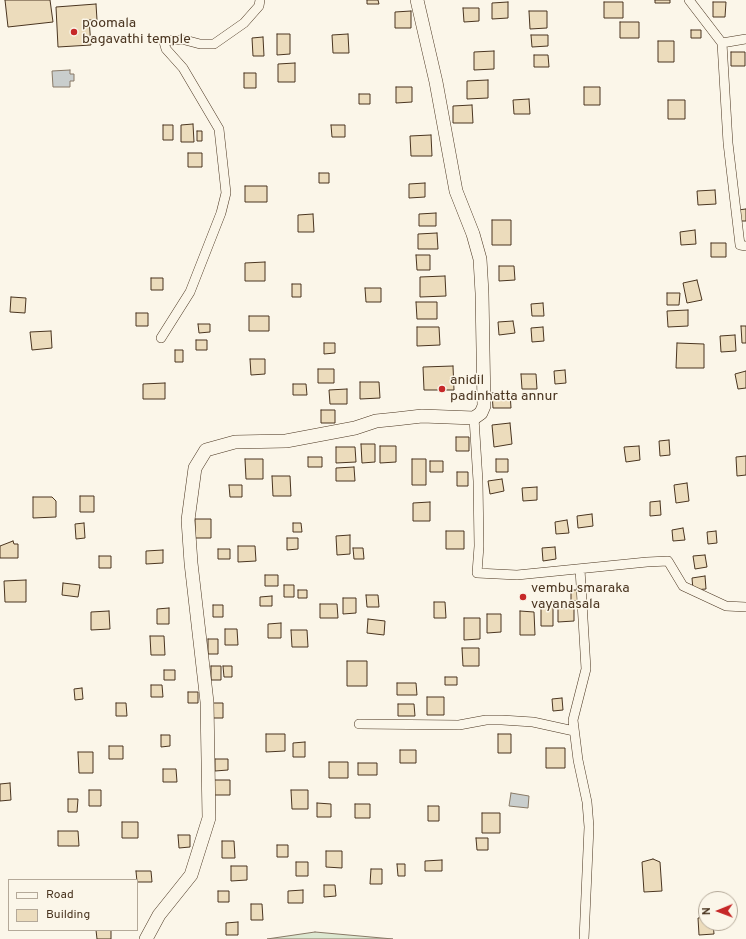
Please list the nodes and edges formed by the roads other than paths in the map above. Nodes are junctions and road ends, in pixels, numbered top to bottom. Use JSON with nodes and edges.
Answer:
{"nodes":[{"id":1,"x":260,"y":0,"type":"edge"},
{"id":2,"x":417,"y":0,"type":"edge"},
{"id":3,"x":689,"y":0,"type":"edge"},
{"id":4,"x":746,"y":39,"type":"edge"},
{"id":5,"x":722,"y":43,"type":"junction"},
{"id":6,"x":746,"y":246,"type":"edge"},
{"id":7,"x":161,"y":338,"type":"dead end"},
{"id":8,"x":474,"y":418,"type":"junction"},
{"id":9,"x":580,"y":569,"type":"junction"},
{"id":10,"x":746,"y":607,"type":"edge"},
{"id":11,"x":359,"y":724,"type":"dead end"},
{"id":12,"x":574,"y":731,"type":"junction"},
{"id":13,"x":146,"y":939,"type":"edge"},
{"id":14,"x":584,"y":939,"type":"edge"}],
"edges":[{"from":1,"to":7,"type":"street"},
{"from":2,"to":8,"type":"main road"},
{"from":3,"to":5,"type":"street"},
{"from":4,"to":5,"type":"street"},
{"from":5,"to":6,"type":"street"},
{"from":8,"to":9,"type":"street"},
{"from":8,"to":13,"type":"main road"},
{"from":9,"to":10,"type":"street"},
{"from":9,"to":12,"type":"street"},
{"from":11,"to":12,"type":"street"},
{"from":12,"to":14,"type":"street"}]}
